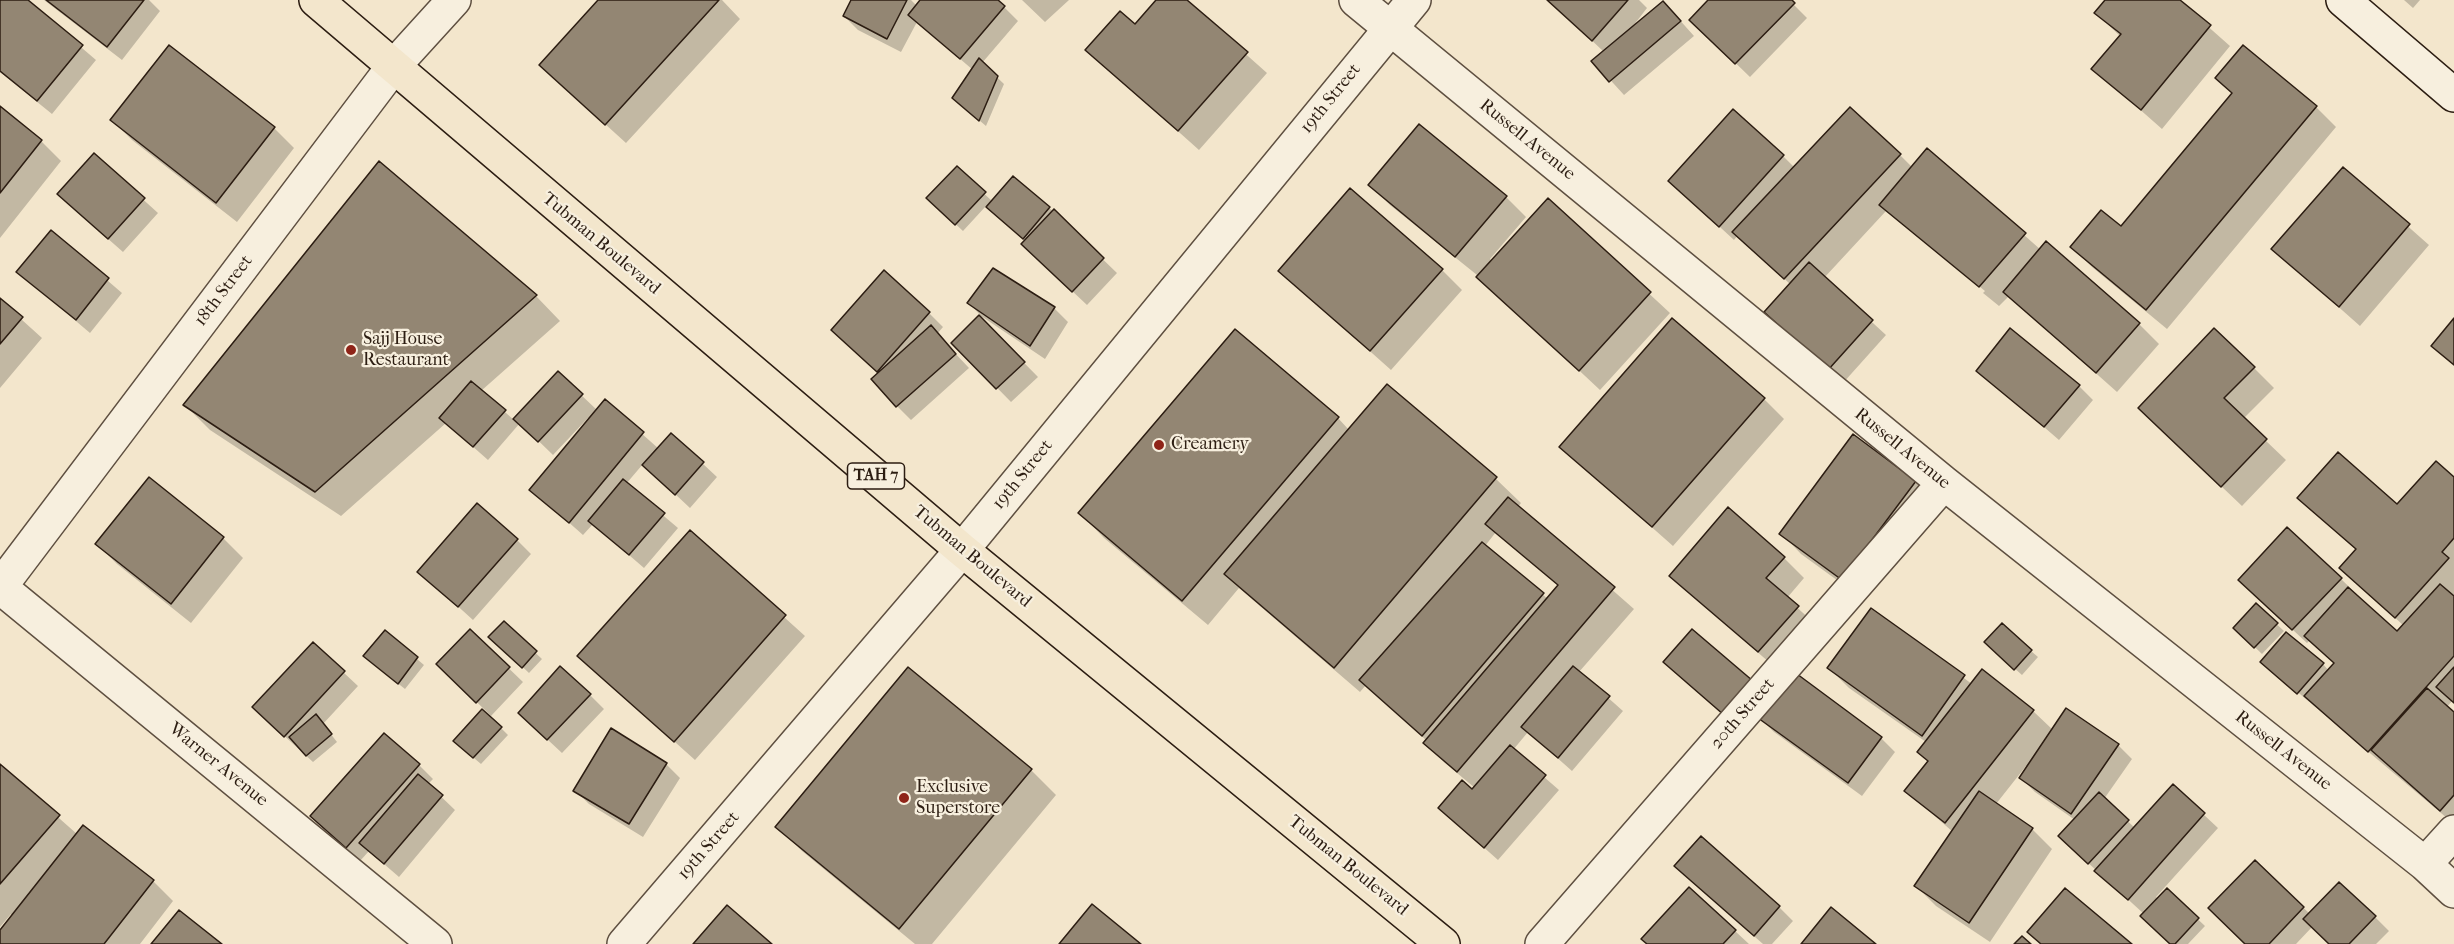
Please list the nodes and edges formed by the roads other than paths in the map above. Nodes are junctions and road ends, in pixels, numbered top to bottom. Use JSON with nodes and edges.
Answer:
{"nodes":[{"id":1,"x":316,"y":0,"type":"edge"},
{"id":2,"x":454,"y":0,"type":"edge"},
{"id":3,"x":1356,"y":0,"type":"edge"},
{"id":4,"x":1414,"y":0,"type":"edge"},
{"id":5,"x":2343,"y":0,"type":"edge"},
{"id":6,"x":1389,"y":28,"type":"junction"},
{"id":7,"x":393,"y":67,"type":"junction"},
{"id":8,"x":2454,"y":95,"type":"edge"},
{"id":9,"x":1944,"y":483,"type":"junction"},
{"id":10,"x":962,"y":550,"type":"junction"},
{"id":11,"x":0,"y":587,"type":"edge"},
{"id":12,"x":2454,"y":832,"type":"edge"},
{"id":13,"x":2425,"y":864,"type":"junction"},
{"id":14,"x":2454,"y":891,"type":"edge"},
{"id":15,"x":435,"y":944,"type":"edge"},
{"id":16,"x":624,"y":944,"type":"edge"},
{"id":17,"x":1443,"y":944,"type":"edge"},
{"id":18,"x":1542,"y":944,"type":"edge"}],
"edges":[{"from":1,"to":7,"type":"highway","name":"Tubman Boulevard","number":"TAH 7"},
{"from":2,"to":7,"type":"street","name":"18th Street"},
{"from":3,"to":6,"type":"street","name":"Russell Avenue"},
{"from":4,"to":6,"type":"street","name":"19th Street"},
{"from":5,"to":8,"type":"street"},
{"from":6,"to":9,"type":"street","name":"Russell Avenue"},
{"from":6,"to":10,"type":"street","name":"19th Street"},
{"from":7,"to":10,"type":"highway","name":"Tubman Boulevard","number":"TAH 7"},
{"from":7,"to":11,"type":"street","name":"18th Street"},
{"from":9,"to":13,"type":"street","name":"Russell Avenue"},
{"from":9,"to":18,"type":"street","name":"20th Street"},
{"from":10,"to":16,"type":"street","name":"19th Street"},
{"from":10,"to":17,"type":"highway","name":"Tubman Boulevard","number":"TAH 7"},
{"from":11,"to":15,"type":"street","name":"Warner Avenue"},
{"from":12,"to":13,"type":"street"},
{"from":13,"to":14,"type":"street","name":"Russell Avenue"}]}
